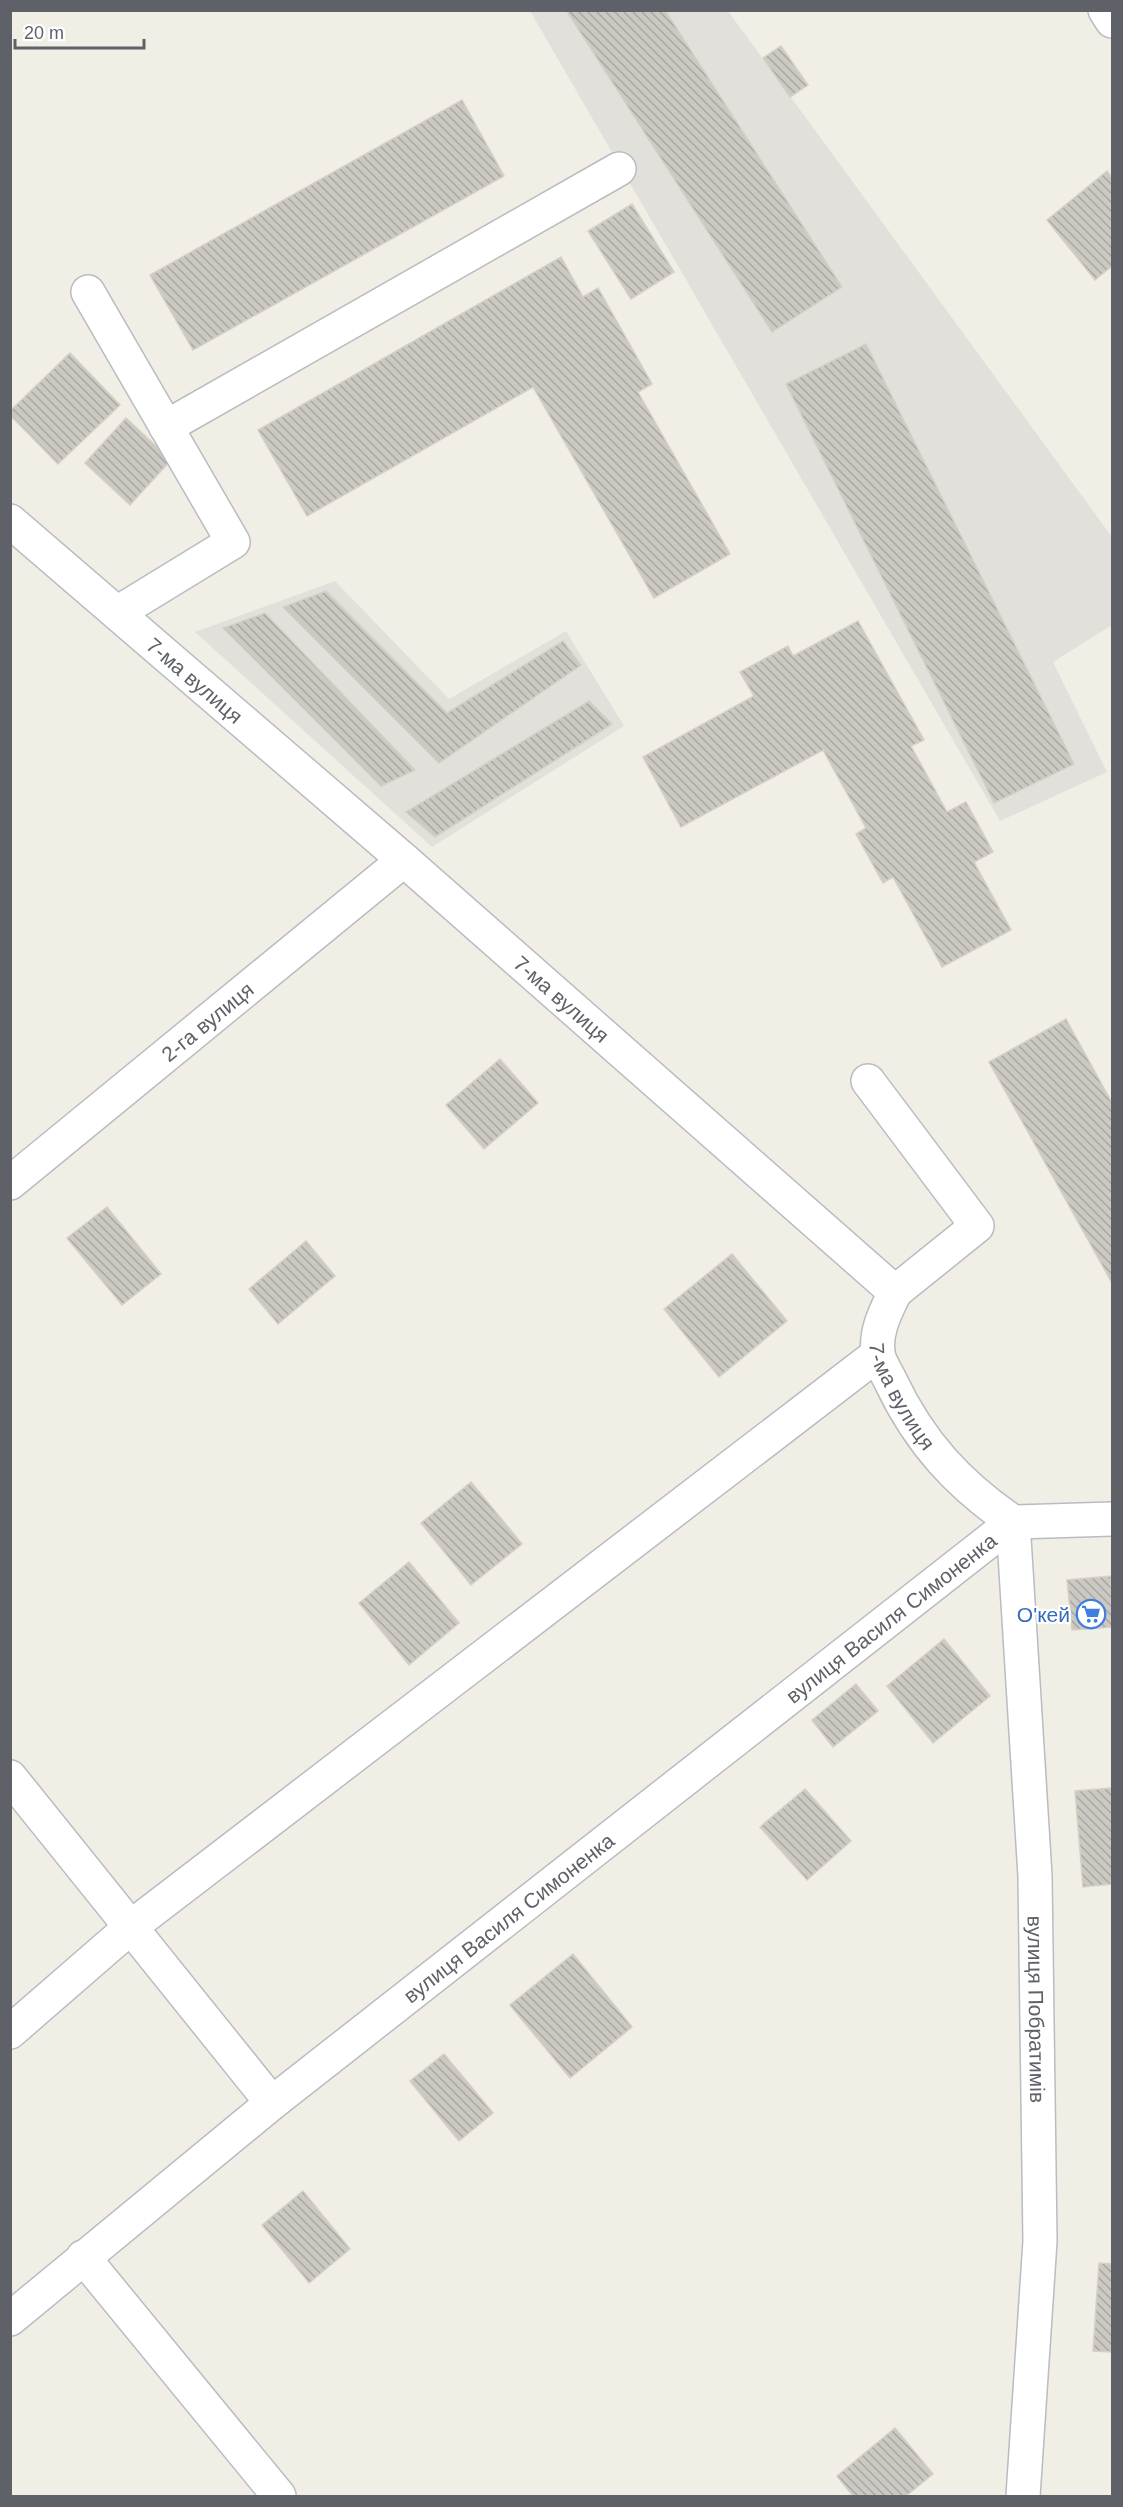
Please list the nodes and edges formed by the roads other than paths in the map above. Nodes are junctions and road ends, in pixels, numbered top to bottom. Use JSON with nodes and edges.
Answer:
{"nodes":[{"id":1,"x":1105,"y":10,"type":"edge"},
{"id":2,"x":1113,"y":21,"type":"edge"},
{"id":3,"x":619,"y":169,"type":"dead end"},
{"id":4,"x":88,"y":292,"type":"dead end"},
{"id":5,"x":166,"y":427,"type":"junction"},
{"id":6,"x":10,"y":521,"type":"edge"},
{"id":7,"x":117,"y":613,"type":"junction"},
{"id":8,"x":404,"y":860,"type":"junction"},
{"id":9,"x":868,"y":1081,"type":"dead end"},
{"id":10,"x":10,"y":1183,"type":"edge"},
{"id":11,"x":895,"y":1292,"type":"junction"},
{"id":12,"x":878,"y":1354,"type":"junction"},
{"id":13,"x":1113,"y":1519,"type":"edge"},
{"id":14,"x":1013,"y":1522,"type":"junction"},
{"id":15,"x":10,"y":1777,"type":"edge"},
{"id":16,"x":132,"y":1926,"type":"junction"},
{"id":17,"x":10,"y":2032,"type":"edge"},
{"id":18,"x":272,"y":2103,"type":"junction"},
{"id":19,"x":83,"y":2257,"type":"junction"},
{"id":20,"x":10,"y":2319,"type":"edge"},
{"id":21,"x":279,"y":2496,"type":"edge"},
{"id":22,"x":1023,"y":2496,"type":"edge"}],
"edges":[{"from":1,"to":2,"type":"street"},
{"from":3,"to":5,"type":"street"},
{"from":4,"to":5,"type":"street"},
{"from":5,"to":7,"type":"street"},
{"from":6,"to":7,"type":"street","name":"7-ма вулиця"},
{"from":7,"to":8,"type":"street","name":"7-ма вулиця"},
{"from":8,"to":10,"type":"street","name":"2-га вулиця"},
{"from":8,"to":11,"type":"street","name":"7-ма вулиця"},
{"from":9,"to":11,"type":"street"},
{"from":11,"to":12,"type":"street","name":"7-ма вулиця"},
{"from":12,"to":14,"type":"street","name":"7-ма вулиця"},
{"from":12,"to":16,"type":"street"},
{"from":13,"to":14,"type":"street"},
{"from":14,"to":18,"type":"street","name":"вулиця Василя Симоненка"},
{"from":14,"to":22,"type":"street","name":"вулиця Побратимів"},
{"from":15,"to":16,"type":"street"},
{"from":16,"to":17,"type":"street"},
{"from":16,"to":18,"type":"street"},
{"from":18,"to":19,"type":"street","name":"вулиця Василя Симоненка"},
{"from":19,"to":20,"type":"street","name":"вулиця Василя Симоненка"},
{"from":19,"to":21,"type":"street"}]}
